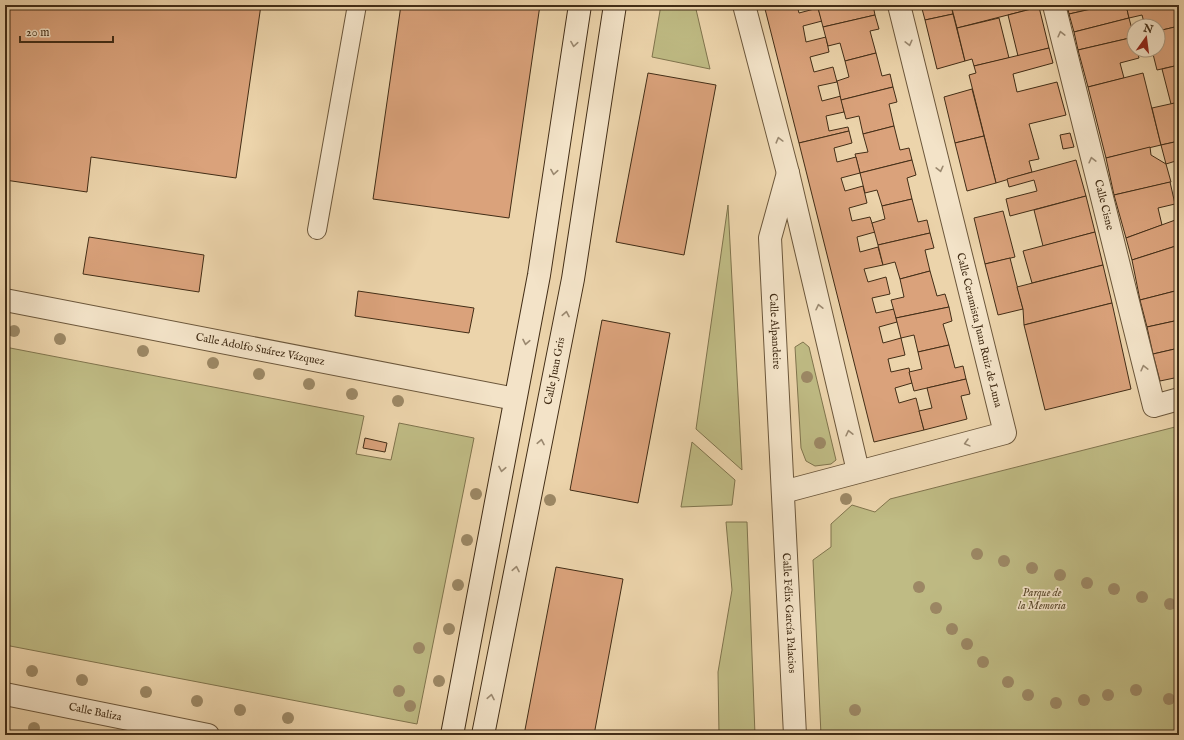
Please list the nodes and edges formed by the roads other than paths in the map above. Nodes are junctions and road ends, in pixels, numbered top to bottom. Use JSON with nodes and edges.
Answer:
{"nodes":[{"id":1,"x":357,"y":5,"type":"edge"},
{"id":2,"x":580,"y":5,"type":"edge"},
{"id":3,"x":616,"y":5,"type":"edge"},
{"id":4,"x":744,"y":5,"type":"edge"},
{"id":5,"x":899,"y":5,"type":"edge"},
{"id":6,"x":1054,"y":5,"type":"edge"},
{"id":7,"x":788,"y":173,"type":"junction"},
{"id":8,"x":317,"y":230,"type":"dead end"},
{"id":9,"x":5,"y":300,"type":"edge"},
{"id":10,"x":515,"y":399,"type":"junction"},
{"id":11,"x":1179,"y":399,"type":"edge"},
{"id":12,"x":858,"y":471,"type":"junction"},
{"id":13,"x":783,"y":492,"type":"junction"},
{"id":14,"x":5,"y":694,"type":"edge"},
{"id":15,"x":208,"y":735,"type":"edge"},
{"id":16,"x":452,"y":735,"type":"edge"},
{"id":17,"x":483,"y":735,"type":"edge"},
{"id":18,"x":795,"y":735,"type":"edge"}],
"edges":[{"from":1,"to":8,"type":"lane"},
{"from":2,"to":10,"type":"street","one_way":true},
{"from":17,"to":3,"type":"street","name":"Calle Juan Gris","one_way":true},
{"from":7,"to":4,"type":"street","one_way":true},
{"from":5,"to":12,"type":"street","name":"Calle Ceramista Juan Ruiz de Luna","one_way":true},
{"from":11,"to":6,"type":"street","name":"Calle Cisne","one_way":true},
{"from":12,"to":7,"type":"street","one_way":true},
{"from":7,"to":13,"type":"street","name":"Calle Alpandeire"},
{"from":9,"to":10,"type":"street","name":"Calle Adolfo Suárez Vázquez"},
{"from":10,"to":16,"type":"street","one_way":true},
{"from":12,"to":13,"type":"street","name":"Calle Ceramista Juan Ruiz de Luna"},
{"from":13,"to":18,"type":"street","name":"Calle Félix García Palacios"},
{"from":14,"to":15,"type":"street","name":"Calle Baliza"}]}
